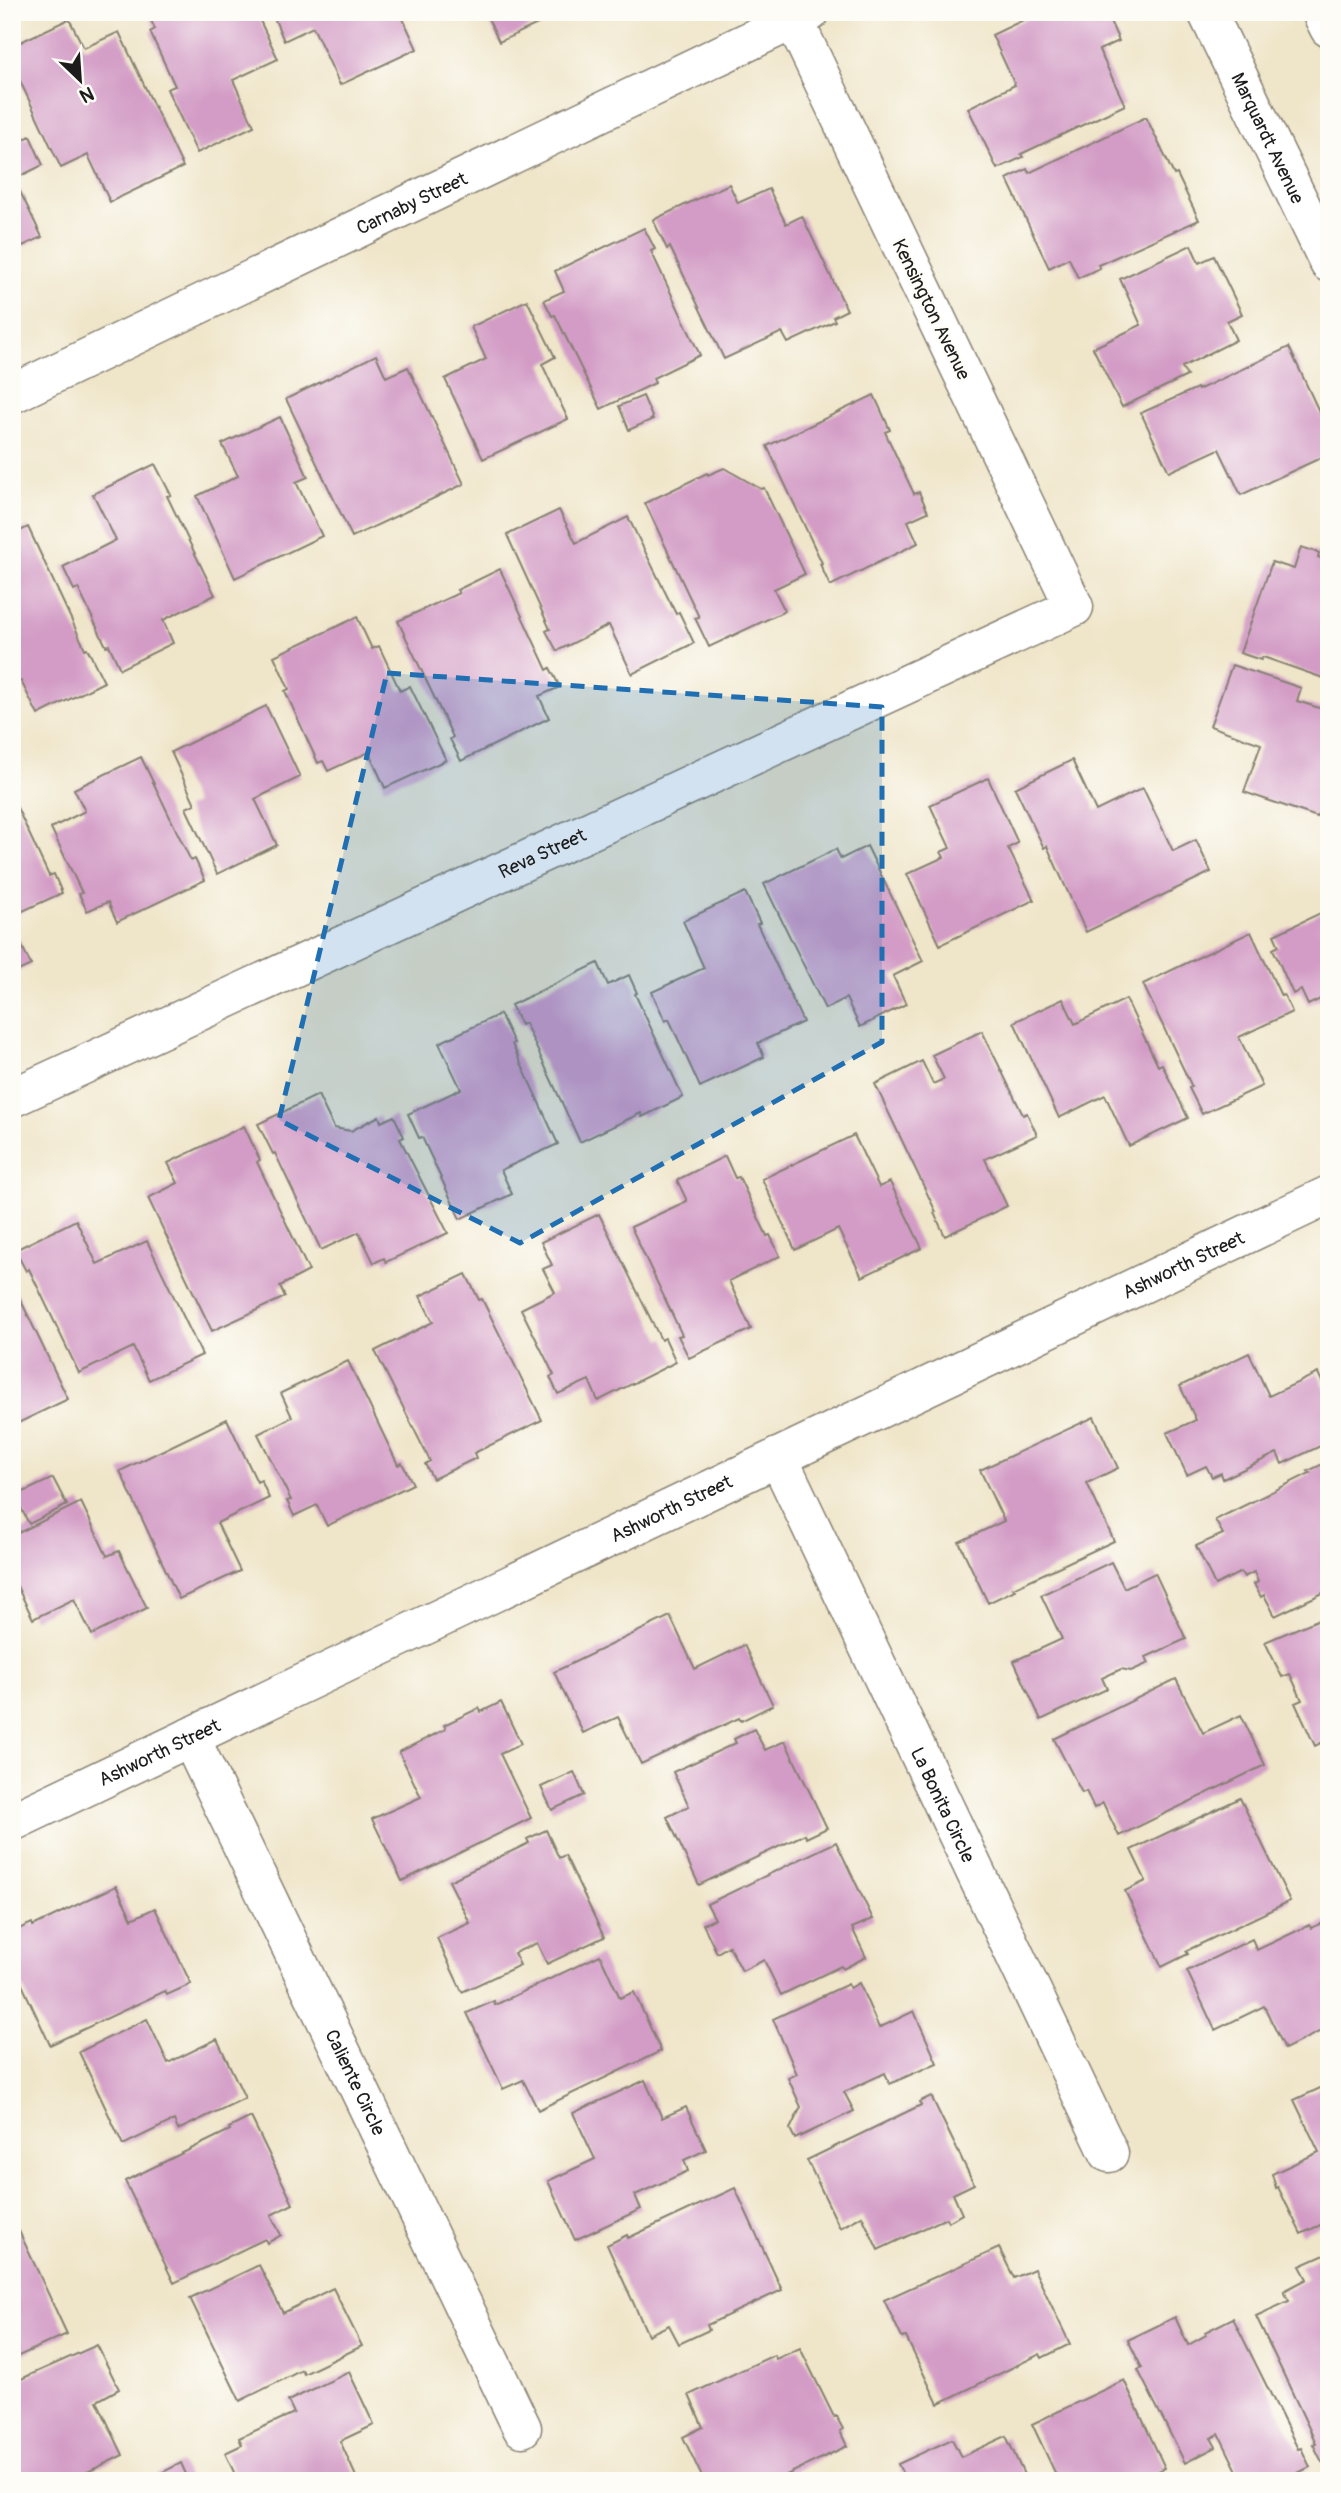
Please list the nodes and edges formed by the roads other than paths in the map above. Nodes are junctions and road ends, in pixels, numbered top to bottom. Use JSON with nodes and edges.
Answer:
{"nodes":[{"id":1,"x":1207,"y":12,"type":"edge"},
{"id":2,"x":1321,"y":12,"type":"edge"},
{"id":3,"x":798,"y":15,"type":"edge"},
{"id":4,"x":1329,"y":28,"type":"edge"},
{"id":5,"x":1329,"y":263,"type":"edge"},
{"id":6,"x":12,"y":394,"type":"edge"},
{"id":7,"x":1074,"y":607,"type":"joint"},
{"id":8,"x":12,"y":1098,"type":"edge"},
{"id":9,"x":1329,"y":1195,"type":"edge"},
{"id":10,"x":779,"y":1457,"type":"junction"},
{"id":11,"x":190,"y":1737,"type":"junction"},
{"id":12,"x":12,"y":1822,"type":"edge"},
{"id":13,"x":1109,"y":2153,"type":"dead end"},
{"id":14,"x":522,"y":2428,"type":"dead end"}],
"edges":[{"from":1,"to":5,"type":"street","name":"Marquardt Avenue"},
{"from":2,"to":4,"type":"street"},
{"from":3,"to":6,"type":"street","name":"Carnaby Street"},
{"from":3,"to":7,"type":"street","name":"Kensington Avenue"},
{"from":7,"to":8,"type":"street","name":"Reva Street"},
{"from":9,"to":10,"type":"street","name":"Ashworth Street"},
{"from":10,"to":11,"type":"street","name":"Ashworth Street"},
{"from":10,"to":13,"type":"street","name":"La Bonita Circle"},
{"from":11,"to":12,"type":"street","name":"Ashworth Street"},
{"from":11,"to":14,"type":"street","name":"Caliente Circle"}]}
